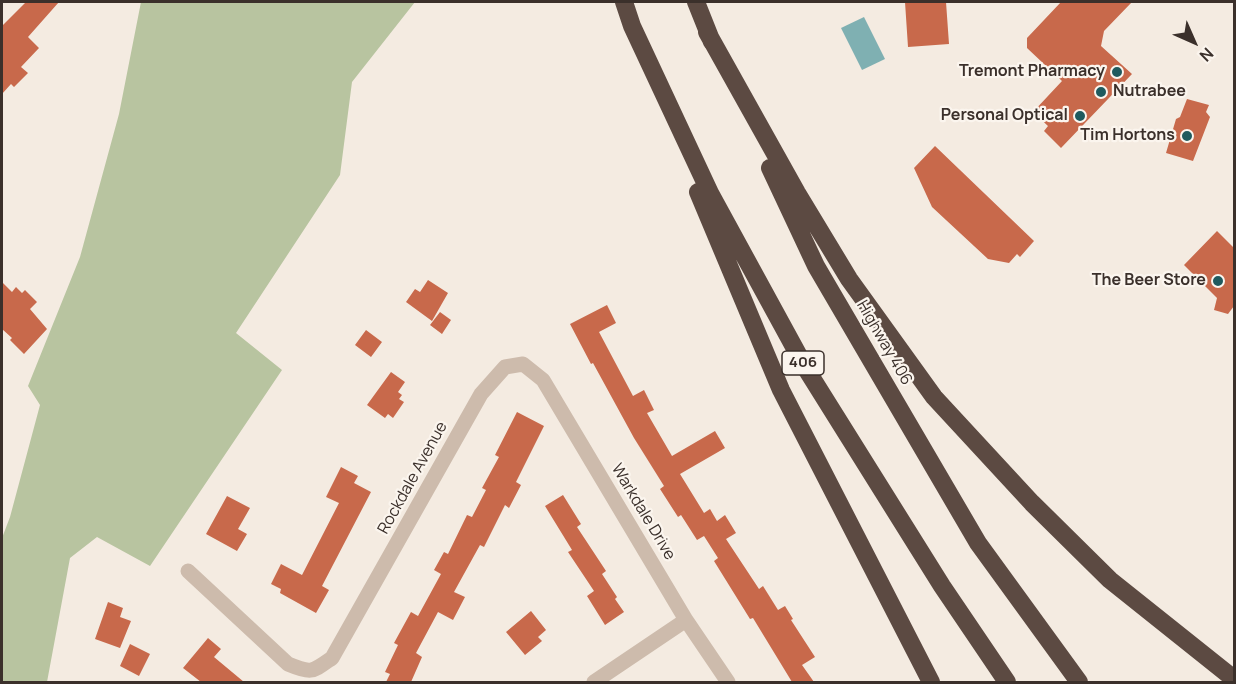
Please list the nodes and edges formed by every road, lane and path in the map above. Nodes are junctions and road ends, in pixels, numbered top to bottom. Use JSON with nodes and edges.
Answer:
{"nodes":[{"id":1,"x":624,"y":2,"type":"edge"},
{"id":2,"x":696,"y":2,"type":"edge"},
{"id":3,"x":632,"y":26,"type":"junction"},
{"id":4,"x":707,"y":32,"type":"junction"},
{"id":5,"x":523,"y":364,"type":"joint"},
{"id":6,"x":188,"y":570,"type":"dead end"},
{"id":7,"x":686,"y":620,"type":"junction"},
{"id":8,"x":1210,"y":660,"type":"junction"},
{"id":9,"x":1234,"y":672,"type":"edge"},
{"id":10,"x":1234,"y":679,"type":"edge"},
{"id":11,"x":594,"y":682,"type":"edge"},
{"id":12,"x":728,"y":682,"type":"edge"},
{"id":13,"x":932,"y":682,"type":"edge"},
{"id":14,"x":1006,"y":682,"type":"edge"},
{"id":15,"x":1078,"y":682,"type":"edge"}],
"edges":[{"from":1,"to":3,"type":"highway","number":"406"},
{"from":2,"to":4,"type":"highway","name":"Highway 406"},
{"from":3,"to":13,"type":"highway"},
{"from":3,"to":14,"type":"highway","number":"406"},
{"from":4,"to":8,"type":"highway"},
{"from":4,"to":15,"type":"highway","name":"Highway 406"},
{"from":5,"to":6,"type":"street","name":"Rockdale Avenue"},
{"from":5,"to":7,"type":"street","name":"Warkdale Drive"},
{"from":7,"to":11,"type":"street"},
{"from":7,"to":12,"type":"street","name":"Warkdale Drive"},
{"from":8,"to":9,"type":"highway"},
{"from":8,"to":10,"type":"highway"}]}
